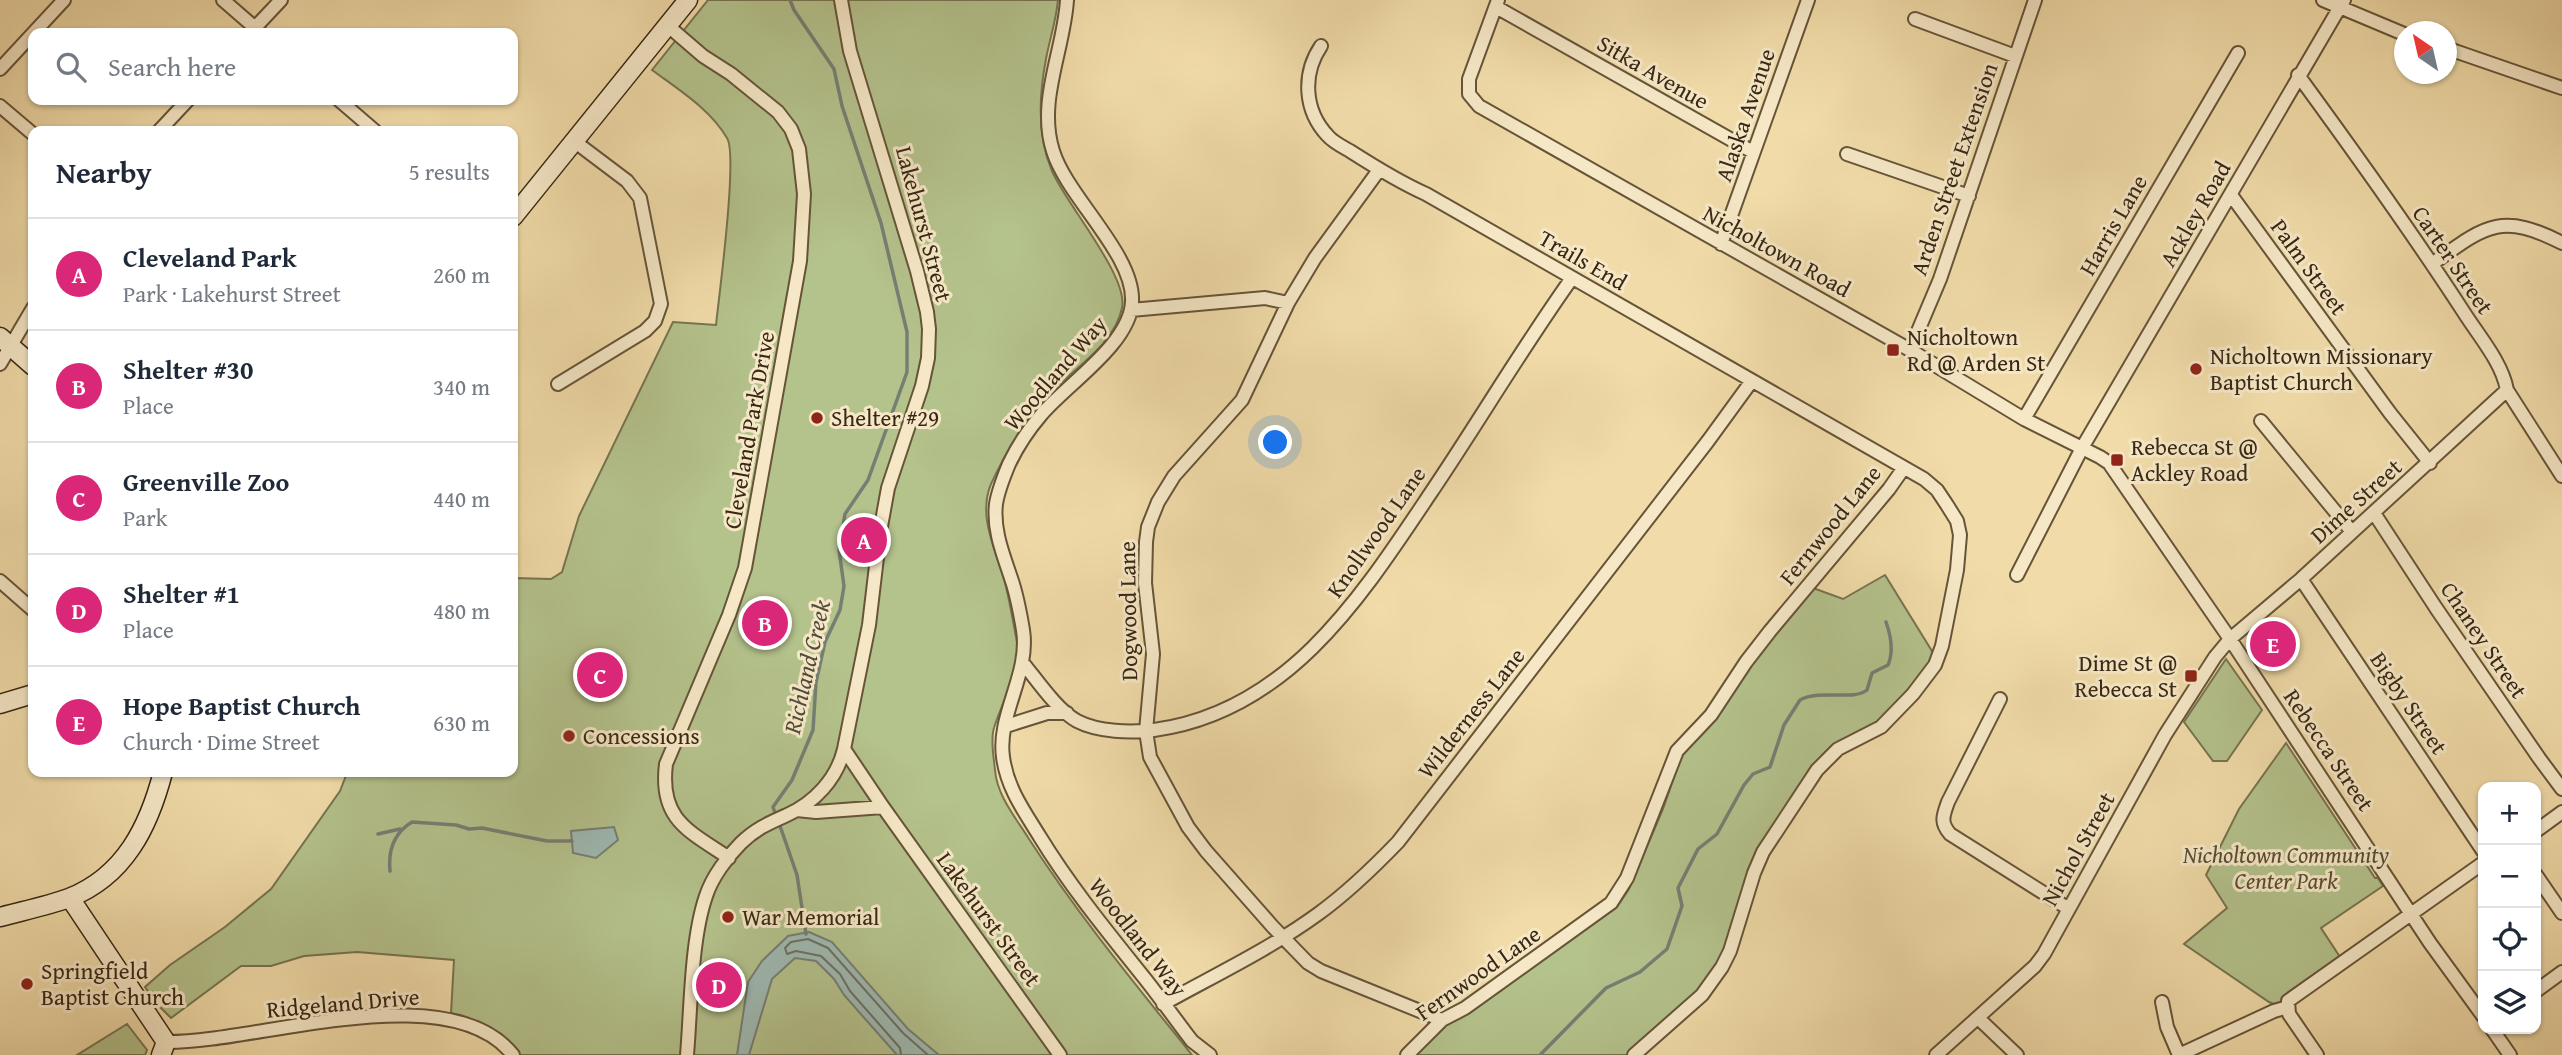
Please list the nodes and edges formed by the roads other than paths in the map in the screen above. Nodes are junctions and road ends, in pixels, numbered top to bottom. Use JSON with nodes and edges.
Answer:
{"nodes":[{"id":1,"x":64,"y":0,"type":"edge"},
{"id":2,"x":223,"y":0,"type":"edge"},
{"id":3,"x":281,"y":0,"type":"edge"},
{"id":4,"x":688,"y":0,"type":"edge"},
{"id":5,"x":841,"y":0,"type":"edge"},
{"id":6,"x":1067,"y":0,"type":"edge"},
{"id":7,"x":1808,"y":0,"type":"edge"},
{"id":8,"x":2035,"y":0,"type":"edge"},
{"id":9,"x":2323,"y":0,"type":"edge"},
{"id":10,"x":1497,"y":3,"type":"edge"},
{"id":11,"x":2342,"y":4,"type":"edge"},
{"id":12,"x":1915,"y":19,"type":"dead end"},
{"id":13,"x":667,"y":25,"type":"junction"},
{"id":14,"x":38,"y":28,"type":"edge"},
{"id":15,"x":253,"y":28,"type":"edge"},
{"id":16,"x":258,"y":28,"type":"edge"},
{"id":17,"x":2394,"y":29,"type":"edge"},
{"id":18,"x":28,"y":39,"type":"edge"},
{"id":19,"x":1321,"y":46,"type":"dead end"},
{"id":20,"x":2457,"y":52,"type":"edge"},
{"id":21,"x":2238,"y":53,"type":"dead end"},
{"id":22,"x":2015,"y":56,"type":"junction"},
{"id":23,"x":0,"y":69,"type":"edge"},
{"id":24,"x":2298,"y":75,"type":"junction"},
{"id":25,"x":2562,"y":88,"type":"edge"},
{"id":26,"x":183,"y":105,"type":"edge"},
{"id":27,"x":345,"y":105,"type":"edge"},
{"id":28,"x":0,"y":106,"type":"edge"},
{"id":29,"x":164,"y":126,"type":"edge"},
{"id":30,"x":369,"y":126,"type":"edge"},
{"id":31,"x":28,"y":130,"type":"edge"},
{"id":32,"x":574,"y":141,"type":"junction"},
{"id":33,"x":1753,"y":152,"type":"junction"},
{"id":34,"x":1847,"y":154,"type":"dead end"},
{"id":35,"x":1379,"y":170,"type":"junction"},
{"id":36,"x":2231,"y":195,"type":"junction"},
{"id":37,"x":1969,"y":196,"type":"junction"},
{"id":38,"x":518,"y":211,"type":"edge"},
{"id":39,"x":2562,"y":243,"type":"edge"},
{"id":40,"x":1721,"y":244,"type":"junction"},
{"id":41,"x":2432,"y":264,"type":"junction"},
{"id":42,"x":1572,"y":278,"type":"junction"},
{"id":43,"x":1288,"y":303,"type":"junction"},
{"id":44,"x":1131,"y":310,"type":"junction"},
{"id":45,"x":28,"y":314,"type":"edge"},
{"id":46,"x":5,"y":342,"type":"edge"},
{"id":47,"x":1910,"y":349,"type":"junction"},
{"id":48,"x":28,"y":362,"type":"edge"},
{"id":49,"x":0,"y":364,"type":"edge"},
{"id":50,"x":1751,"y":382,"type":"junction"},
{"id":51,"x":558,"y":384,"type":"dead end"},
{"id":52,"x":2507,"y":390,"type":"junction"},
{"id":53,"x":2024,"y":419,"type":"junction"},
{"id":54,"x":2261,"y":421,"type":"dead end"},
{"id":55,"x":2082,"y":448,"type":"junction"},
{"id":56,"x":2430,"y":463,"type":"junction"},
{"id":57,"x":1903,"y":469,"type":"junction"},
{"id":58,"x":2562,"y":476,"type":"edge"},
{"id":59,"x":2374,"y":513,"type":"junction"},
{"id":60,"x":2352,"y":532,"type":"junction"},
{"id":61,"x":2017,"y":575,"type":"dead end"},
{"id":62,"x":2301,"y":579,"type":"junction"},
{"id":63,"x":0,"y":581,"type":"edge"},
{"id":64,"x":28,"y":606,"type":"edge"},
{"id":65,"x":2230,"y":639,"type":"junction"},
{"id":66,"x":1023,"y":663,"type":"junction"},
{"id":67,"x":28,"y":696,"type":"edge"},
{"id":68,"x":2000,"y":699,"type":"dead end"},
{"id":69,"x":0,"y":704,"type":"edge"},
{"id":70,"x":1067,"y":713,"type":"junction"},
{"id":71,"x":1006,"y":726,"type":"junction"},
{"id":72,"x":1146,"y":731,"type":"junction"},
{"id":73,"x":845,"y":749,"type":"junction"},
{"id":74,"x":162,"y":777,"type":"edge"},
{"id":75,"x":2562,"y":789,"type":"edge"},
{"id":76,"x":883,"y":807,"type":"junction"},
{"id":77,"x":792,"y":812,"type":"junction"},
{"id":78,"x":2562,"y":812,"type":"edge"},
{"id":79,"x":2541,"y":827,"type":"edge"},
{"id":80,"x":2479,"y":845,"type":"edge"},
{"id":81,"x":729,"y":858,"type":"junction"},
{"id":82,"x":2478,"y":867,"type":"edge"},
{"id":83,"x":2541,"y":882,"type":"edge"},
{"id":84,"x":70,"y":898,"type":"junction"},
{"id":85,"x":2069,"y":909,"type":"junction"},
{"id":86,"x":2412,"y":913,"type":"junction"},
{"id":87,"x":2562,"y":913,"type":"edge"},
{"id":88,"x":0,"y":917,"type":"edge"},
{"id":89,"x":1283,"y":937,"type":"junction"},
{"id":90,"x":2562,"y":972,"type":"edge"},
{"id":91,"x":2541,"y":987,"type":"edge"},
{"id":92,"x":2162,"y":1002,"type":"dead end"},
{"id":93,"x":1163,"y":1003,"type":"junction"},
{"id":94,"x":2288,"y":1007,"type":"junction"},
{"id":95,"x":2478,"y":1009,"type":"edge"},
{"id":96,"x":1978,"y":1018,"type":"junction"},
{"id":97,"x":1442,"y":1020,"type":"junction"},
{"id":98,"x":2495,"y":1034,"type":"edge"},
{"id":99,"x":164,"y":1049,"type":"edge"},
{"id":100,"x":513,"y":1055,"type":"edge"},
{"id":101,"x":687,"y":1055,"type":"edge"},
{"id":102,"x":1060,"y":1055,"type":"edge"},
{"id":103,"x":1210,"y":1055,"type":"edge"},
{"id":104,"x":1407,"y":1055,"type":"edge"},
{"id":105,"x":1634,"y":1055,"type":"edge"},
{"id":106,"x":1936,"y":1055,"type":"edge"},
{"id":107,"x":2017,"y":1055,"type":"edge"},
{"id":108,"x":2179,"y":1055,"type":"edge"},
{"id":109,"x":2317,"y":1055,"type":"edge"},
{"id":110,"x":2510,"y":1055,"type":"edge"}],
"edges":[{"from":1,"to":14,"type":"street"},
{"from":2,"to":15,"type":"street"},
{"from":3,"to":16,"type":"street"},
{"from":4,"to":13,"type":"street"},
{"from":5,"to":73,"type":"street","name":"Lakehurst Street"},
{"from":6,"to":44,"type":"street","name":"Woodland Way"},
{"from":7,"to":33,"type":"street","name":"Alaska Avenue"},
{"from":8,"to":22,"type":"street","name":"Arden Street Extension"},
{"from":9,"to":11,"type":"street"},
{"from":10,"to":33,"type":"street","name":"Sitka Avenue"},
{"from":10,"to":40,"type":"street","name":"Nicholtown Road"},
{"from":11,"to":17,"type":"street"},
{"from":11,"to":24,"type":"street","name":"Ackley Road"},
{"from":12,"to":22,"type":"street"},
{"from":13,"to":32,"type":"street"},
{"from":13,"to":81,"type":"street","name":"Cleveland Park Drive"},
{"from":18,"to":23,"type":"street"},
{"from":19,"to":35,"type":"street","name":"Trails End"},
{"from":20,"to":25,"type":"street"},
{"from":21,"to":53,"type":"street","name":"Harris Lane"},
{"from":22,"to":37,"type":"street","name":"Arden Street Extension"},
{"from":24,"to":36,"type":"street","name":"Ackley Road"},
{"from":24,"to":41,"type":"street","name":"Carter Street"},
{"from":26,"to":29,"type":"street"},
{"from":27,"to":30,"type":"street"},
{"from":28,"to":31,"type":"street"},
{"from":32,"to":38,"type":"street"},
{"from":32,"to":51,"type":"street"},
{"from":33,"to":40,"type":"street","name":"Alaska Avenue"},
{"from":34,"to":37,"type":"street"},
{"from":35,"to":42,"type":"street","name":"Trails End"},
{"from":35,"to":43,"type":"street","name":"Dogwood Lane"},
{"from":36,"to":55,"type":"street","name":"Ackley Road"},
{"from":36,"to":56,"type":"street","name":"Palm Street"},
{"from":37,"to":47,"type":"street","name":"Arden Street Extension"},
{"from":39,"to":41,"type":"street"},
{"from":40,"to":47,"type":"street","name":"Nicholtown Road"},
{"from":41,"to":52,"type":"street","name":"Carter Street"},
{"from":42,"to":50,"type":"street","name":"Trails End"},
{"from":42,"to":72,"type":"street","name":"Knollwood Lane"},
{"from":43,"to":44,"type":"street"},
{"from":43,"to":72,"type":"street","name":"Dogwood Lane"},
{"from":44,"to":66,"type":"street","name":"Woodland Way"},
{"from":45,"to":46,"type":"street"},
{"from":46,"to":48,"type":"street"},
{"from":46,"to":49,"type":"street"},
{"from":47,"to":53,"type":"street","name":"Nicholtown Road"},
{"from":50,"to":57,"type":"street","name":"Trails End"},
{"from":50,"to":89,"type":"street","name":"Wilderness Lane"},
{"from":52,"to":56,"type":"street","name":"Dime Street"},
{"from":52,"to":58,"type":"street","name":"Carter Street"},
{"from":53,"to":55,"type":"street","name":"Nicholtown Road"},
{"from":54,"to":60,"type":"street"},
{"from":55,"to":61,"type":"street","name":"Ackley Road"},
{"from":55,"to":65,"type":"street","name":"Rebecca Street"},
{"from":56,"to":59,"type":"street","name":"Dime Street"},
{"from":57,"to":97,"type":"street","name":"Fernwood Lane"},
{"from":57,"to":105,"type":"street","name":"Fernwood Lane"},
{"from":59,"to":60,"type":"street","name":"Dime Street"},
{"from":59,"to":75,"type":"street","name":"Chaney Street"},
{"from":60,"to":62,"type":"street","name":"Dime Street"},
{"from":62,"to":65,"type":"street","name":"Dime Street"},
{"from":62,"to":80,"type":"street","name":"Bigby Street"},
{"from":63,"to":64,"type":"street"},
{"from":65,"to":85,"type":"street","name":"Nichol Street"},
{"from":65,"to":86,"type":"street","name":"Rebecca Street"},
{"from":66,"to":70,"type":"street","name":"Knollwood Lane"},
{"from":66,"to":71,"type":"street","name":"Woodland Way"},
{"from":67,"to":69,"type":"street"},
{"from":68,"to":85,"type":"street"},
{"from":70,"to":71,"type":"street"},
{"from":70,"to":72,"type":"street","name":"Knollwood Lane"},
{"from":71,"to":93,"type":"street","name":"Woodland Way"},
{"from":72,"to":89,"type":"street","name":"Dogwood Lane"},
{"from":73,"to":76,"type":"street","name":"Lakehurst Street"},
{"from":73,"to":77,"type":"street","name":"Lakehurst Street"},
{"from":74,"to":84,"type":"street"},
{"from":76,"to":77,"type":"street"},
{"from":76,"to":102,"type":"street","name":"Lakehurst Street"},
{"from":77,"to":81,"type":"street"},
{"from":78,"to":79,"type":"street"},
{"from":81,"to":101,"type":"street"},
{"from":82,"to":86,"type":"street"},
{"from":83,"to":87,"type":"street"},
{"from":84,"to":88,"type":"street"},
{"from":84,"to":99,"type":"street"},
{"from":85,"to":96,"type":"street","name":"Nichol Street"},
{"from":86,"to":94,"type":"street"},
{"from":86,"to":95,"type":"street","name":"Rebecca Street"},
{"from":89,"to":93,"type":"street","name":"Wilderness Lane"},
{"from":89,"to":97,"type":"street","name":"Dogwood Lane"},
{"from":90,"to":91,"type":"street"},
{"from":92,"to":108,"type":"street"},
{"from":93,"to":103,"type":"street","name":"Woodland Way"},
{"from":94,"to":108,"type":"street"},
{"from":94,"to":109,"type":"street"},
{"from":96,"to":106,"type":"street","name":"Nichol Street"},
{"from":96,"to":107,"type":"street"},
{"from":97,"to":104,"type":"street","name":"Fernwood Lane"},
{"from":98,"to":110,"type":"street"},
{"from":99,"to":100,"type":"street","name":"Ridgeland Drive"}]}
